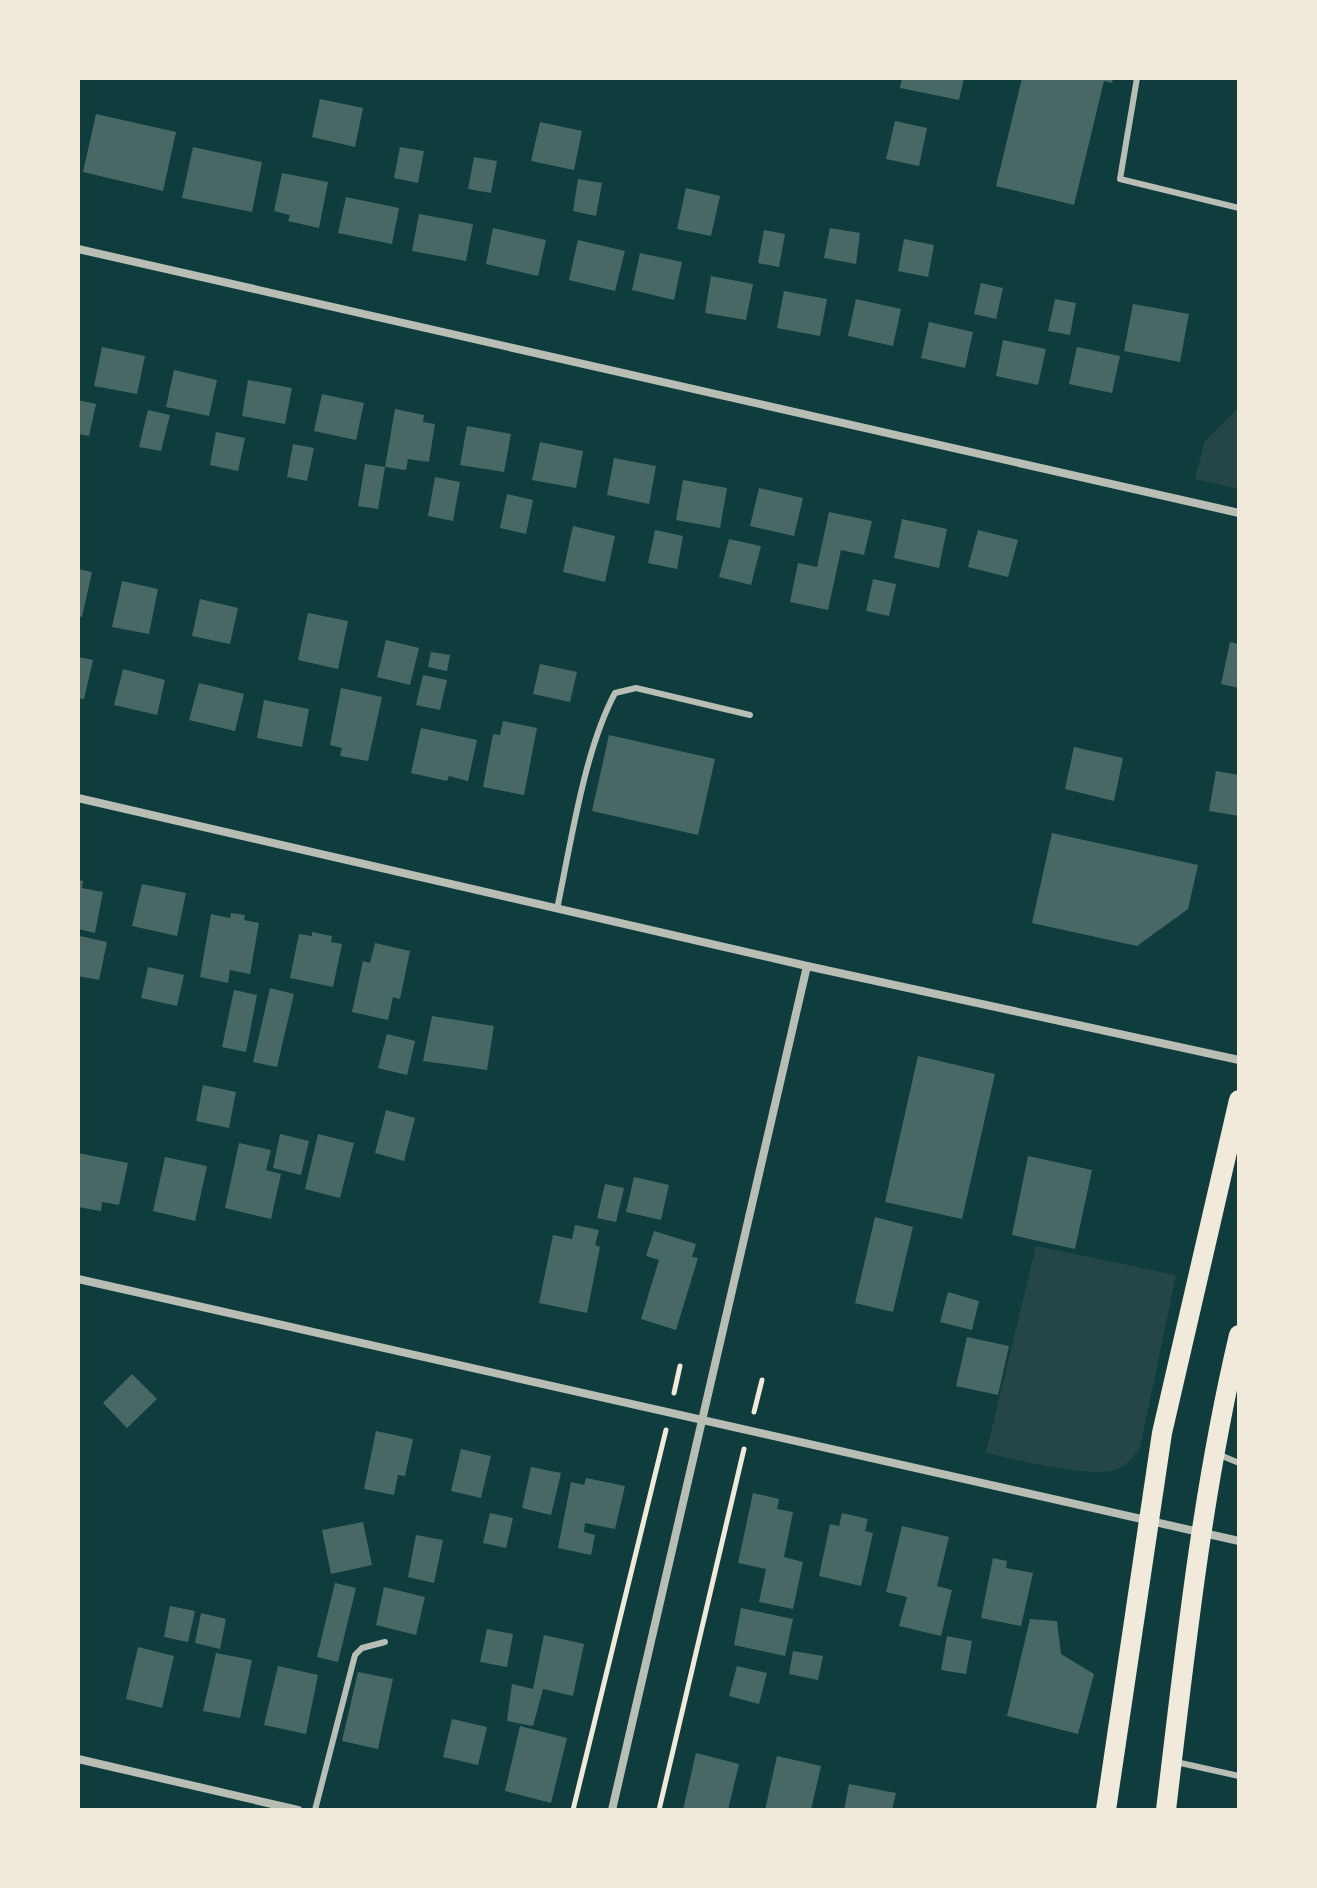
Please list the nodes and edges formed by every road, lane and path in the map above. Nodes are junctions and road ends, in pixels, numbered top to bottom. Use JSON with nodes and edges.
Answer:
{"nodes":[{"id":1,"x":1137,"y":78,"type":"edge"},
{"id":2,"x":1239,"y":208,"type":"edge"},
{"id":3,"x":78,"y":249,"type":"edge"},
{"id":4,"x":1239,"y":513,"type":"edge"},
{"id":5,"x":750,"y":715,"type":"dead end"},
{"id":6,"x":78,"y":798,"type":"edge"},
{"id":7,"x":557,"y":909,"type":"junction"},
{"id":8,"x":807,"y":966,"type":"junction"},
{"id":9,"x":1239,"y":1060,"type":"edge"},
{"id":10,"x":1239,"y":1100,"type":"edge"},
{"id":11,"x":78,"y":1279,"type":"edge"},
{"id":12,"x":1238,"y":1343,"type":"edge"},
{"id":13,"x":680,"y":1366,"type":"dead end"},
{"id":14,"x":762,"y":1380,"type":"dead end"},
{"id":15,"x":670,"y":1414,"type":"junction"},
{"id":16,"x":702,"y":1422,"type":"junction"},
{"id":17,"x":748,"y":1432,"type":"junction"},
{"id":18,"x":1216,"y":1454,"type":"junction"},
{"id":19,"x":1239,"y":1463,"type":"edge"},
{"id":20,"x":1149,"y":1521,"type":"junction"},
{"id":21,"x":1202,"y":1533,"type":"junction"},
{"id":22,"x":1239,"y":1541,"type":"edge"},
{"id":23,"x":385,"y":1642,"type":"dead end"},
{"id":24,"x":78,"y":1759,"type":"edge"},
{"id":25,"x":1172,"y":1761,"type":"junction"},
{"id":26,"x":1239,"y":1776,"type":"edge"},
{"id":27,"x":298,"y":1810,"type":"edge"},
{"id":28,"x":315,"y":1810,"type":"edge"},
{"id":29,"x":573,"y":1810,"type":"edge"},
{"id":30,"x":612,"y":1810,"type":"edge"},
{"id":31,"x":659,"y":1810,"type":"edge"},
{"id":32,"x":1106,"y":1810,"type":"edge"},
{"id":33,"x":1166,"y":1810,"type":"edge"}],
"edges":[{"from":1,"to":2,"type":"lane"},
{"from":3,"to":4,"type":"street"},
{"from":5,"to":7,"type":"lane"},
{"from":6,"to":7,"type":"street"},
{"from":7,"to":8,"type":"street"},
{"from":8,"to":9,"type":"street"},
{"from":8,"to":16,"type":"street"},
{"from":10,"to":20,"type":"main road"},
{"from":11,"to":15,"type":"street"},
{"from":12,"to":18,"type":"main road"},
{"from":13,"to":15,"type":"path"},
{"from":14,"to":17,"type":"path"},
{"from":15,"to":16,"type":"street"},
{"from":15,"to":29,"type":"path"},
{"from":16,"to":17,"type":"street"},
{"from":16,"to":30,"type":"street"},
{"from":17,"to":20,"type":"street"},
{"from":17,"to":31,"type":"path"},
{"from":18,"to":19,"type":"lane"},
{"from":18,"to":21,"type":"main road"},
{"from":20,"to":21,"type":"street"},
{"from":20,"to":32,"type":"main road"},
{"from":21,"to":22,"type":"street"},
{"from":21,"to":25,"type":"main road"},
{"from":23,"to":28,"type":"lane"},
{"from":24,"to":27,"type":"street"},
{"from":25,"to":26,"type":"lane"},
{"from":25,"to":33,"type":"main road"}]}
